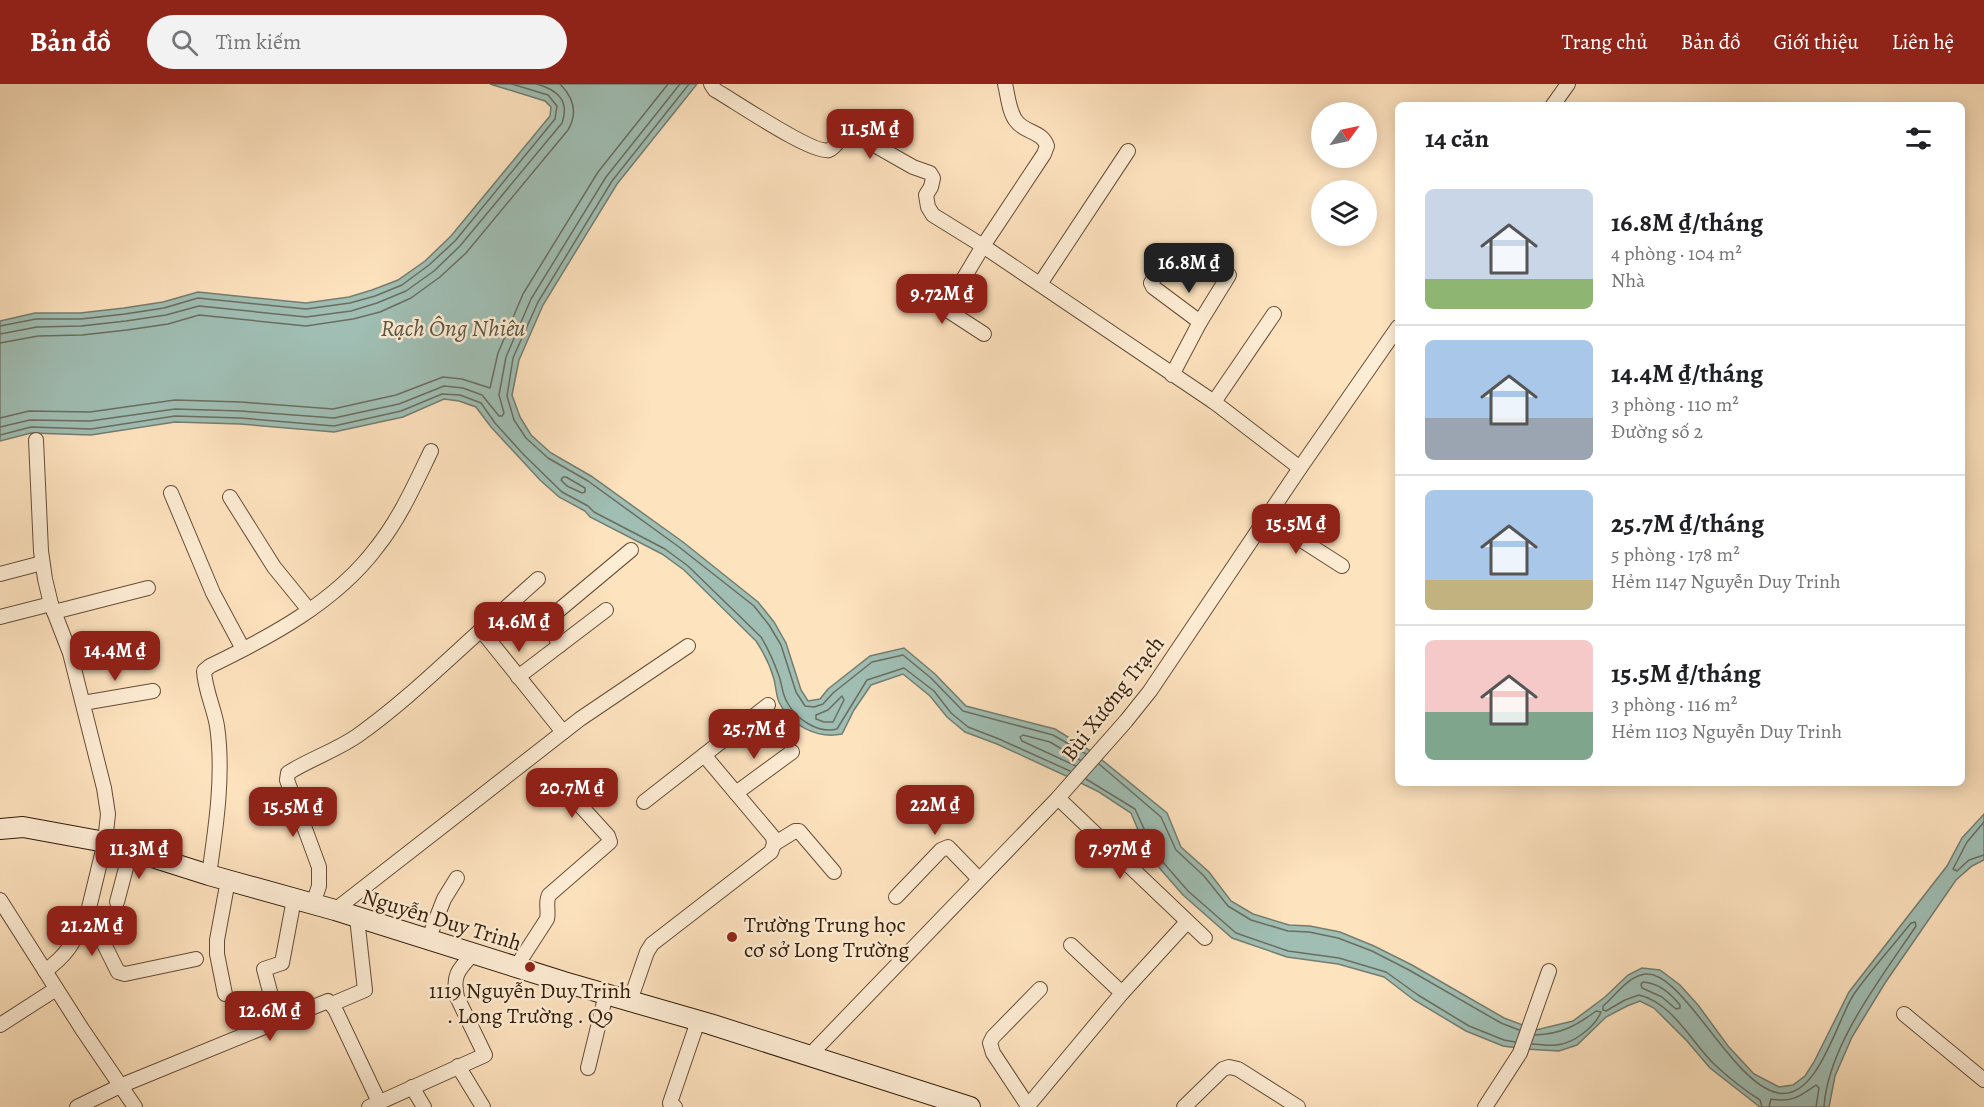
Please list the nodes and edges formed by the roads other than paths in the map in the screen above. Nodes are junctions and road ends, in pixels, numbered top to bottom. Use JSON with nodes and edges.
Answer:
{"nodes":[{"id":1,"x":711,"y":84,"type":"edge"},
{"id":2,"x":1005,"y":84,"type":"edge"},
{"id":3,"x":1568,"y":84,"type":"edge"},
{"id":4,"x":1555,"y":102,"type":"edge"},
{"id":5,"x":1128,"y":151,"type":"dead end"},
{"id":6,"x":983,"y":246,"type":"junction"},
{"id":7,"x":1160,"y":269,"type":"dead end"},
{"id":8,"x":1229,"y":275,"type":"dead end"},
{"id":9,"x":1040,"y":284,"type":"junction"},
{"id":10,"x":918,"y":291,"type":"dead end"},
{"id":11,"x":946,"y":308,"type":"junction"},
{"id":12,"x":1274,"y":314,"type":"dead end"},
{"id":13,"x":1200,"y":322,"type":"junction"},
{"id":14,"x":1395,"y":331,"type":"edge"},
{"id":15,"x":984,"y":334,"type":"dead end"},
{"id":16,"x":1172,"y":375,"type":"junction"},
{"id":17,"x":1214,"y":402,"type":"junction"},
{"id":18,"x":36,"y":440,"type":"dead end"},
{"id":19,"x":431,"y":451,"type":"dead end"},
{"id":20,"x":1300,"y":468,"type":"junction"},
{"id":21,"x":171,"y":493,"type":"dead end"},
{"id":22,"x":230,"y":497,"type":"dead end"},
{"id":23,"x":1267,"y":518,"type":"junction"},
{"id":24,"x":631,"y":550,"type":"dead end"},
{"id":25,"x":42,"y":563,"type":"junction"},
{"id":26,"x":1342,"y":566,"type":"dead end"},
{"id":27,"x":0,"y":574,"type":"edge"},
{"id":28,"x":538,"y":579,"type":"dead end"},
{"id":29,"x":148,"y":588,"type":"dead end"},
{"id":30,"x":53,"y":608,"type":"junction"},
{"id":31,"x":309,"y":610,"type":"junction"},
{"id":32,"x":606,"y":610,"type":"dead end"},
{"id":33,"x":0,"y":617,"type":"edge"},
{"id":34,"x":481,"y":630,"type":"junction"},
{"id":35,"x":560,"y":645,"type":"junction"},
{"id":36,"x":688,"y":646,"type":"dead end"},
{"id":37,"x":243,"y":649,"type":"junction"},
{"id":38,"x":518,"y":677,"type":"junction"},
{"id":39,"x":153,"y":691,"type":"dead end"},
{"id":40,"x":83,"y":703,"type":"junction"},
{"id":41,"x":768,"y":705,"type":"dead end"},
{"id":42,"x":563,"y":732,"type":"junction"},
{"id":43,"x":792,"y":752,"type":"dead end"},
{"id":44,"x":704,"y":755,"type":"junction"},
{"id":45,"x":559,"y":782,"type":"dead end"},
{"id":46,"x":1062,"y":793,"type":"junction"},
{"id":47,"x":736,"y":794,"type":"junction"},
{"id":48,"x":644,"y":801,"type":"dead end"},
{"id":49,"x":0,"y":829,"type":"edge"},
{"id":50,"x":105,"y":842,"type":"junction"},
{"id":51,"x":774,"y":844,"type":"junction"},
{"id":52,"x":131,"y":849,"type":"junction"},
{"id":53,"x":834,"y":873,"type":"dead end"},
{"id":54,"x":218,"y":878,"type":"junction"},
{"id":55,"x":457,"y":878,"type":"dead end"},
{"id":56,"x":979,"y":879,"type":"junction"},
{"id":57,"x":896,"y":897,"type":"dead end"},
{"id":58,"x":0,"y":900,"type":"edge"},
{"id":59,"x":117,"y":902,"type":"dead end"},
{"id":60,"x":303,"y":902,"type":"junction"},
{"id":61,"x":335,"y":910,"type":"junction"},
{"id":62,"x":88,"y":912,"type":"junction"},
{"id":63,"x":357,"y":918,"type":"junction"},
{"id":64,"x":1187,"y":922,"type":"junction"},
{"id":65,"x":1205,"y":938,"type":"dead end"},
{"id":66,"x":428,"y":940,"type":"junction"},
{"id":67,"x":1071,"y":945,"type":"dead end"},
{"id":68,"x":473,"y":954,"type":"junction"},
{"id":69,"x":196,"y":959,"type":"dead end"},
{"id":70,"x":516,"y":967,"type":"junction"},
{"id":71,"x":1549,"y":970,"type":"dead end"},
{"id":72,"x":45,"y":971,"type":"junction"},
{"id":73,"x":56,"y":989,"type":"junction"},
{"id":74,"x":1040,"y":989,"type":"dead end"},
{"id":75,"x":1122,"y":993,"type":"junction"},
{"id":76,"x":225,"y":994,"type":"dead end"},
{"id":77,"x":606,"y":994,"type":"junction"},
{"id":78,"x":630,"y":1001,"type":"junction"},
{"id":79,"x":332,"y":1004,"type":"junction"},
{"id":80,"x":1904,"y":1014,"type":"dead end"},
{"id":81,"x":698,"y":1021,"type":"junction"},
{"id":82,"x":278,"y":1022,"type":"junction"},
{"id":83,"x":0,"y":1025,"type":"edge"},
{"id":84,"x":810,"y":1055,"type":"junction"},
{"id":85,"x":458,"y":1066,"type":"junction"},
{"id":86,"x":588,"y":1068,"type":"dead end"},
{"id":87,"x":1984,"y":1080,"type":"edge"},
{"id":88,"x":120,"y":1086,"type":"junction"},
{"id":89,"x":412,"y":1087,"type":"junction"},
{"id":90,"x":674,"y":1100,"type":"edge"},
{"id":91,"x":374,"y":1105,"type":"edge"},
{"id":92,"x":76,"y":1107,"type":"edge"},
{"id":93,"x":135,"y":1107,"type":"edge"},
{"id":94,"x":424,"y":1107,"type":"edge"},
{"id":95,"x":483,"y":1107,"type":"edge"},
{"id":96,"x":970,"y":1107,"type":"edge"},
{"id":97,"x":1027,"y":1107,"type":"edge"},
{"id":98,"x":1184,"y":1107,"type":"edge"},
{"id":99,"x":1298,"y":1107,"type":"edge"},
{"id":100,"x":1485,"y":1107,"type":"edge"}],
"edges":[{"from":1,"to":6,"type":"street"},
{"from":2,"to":6,"type":"street"},
{"from":3,"to":4,"type":"street"},
{"from":5,"to":9,"type":"street"},
{"from":6,"to":9,"type":"street"},
{"from":6,"to":11,"type":"street"},
{"from":7,"to":13,"type":"street"},
{"from":8,"to":13,"type":"street"},
{"from":9,"to":16,"type":"street"},
{"from":10,"to":11,"type":"street"},
{"from":11,"to":15,"type":"street"},
{"from":12,"to":17,"type":"street"},
{"from":13,"to":16,"type":"street"},
{"from":14,"to":20,"type":"street","name":"Bùi Xương Trạch"},
{"from":16,"to":17,"type":"street"},
{"from":17,"to":20,"type":"street"},
{"from":18,"to":25,"type":"street"},
{"from":19,"to":31,"type":"street"},
{"from":20,"to":23,"type":"street","name":"Bùi Xương Trạch"},
{"from":21,"to":37,"type":"street"},
{"from":22,"to":31,"type":"street"},
{"from":23,"to":26,"type":"street"},
{"from":23,"to":46,"type":"street","name":"Bùi Xương Trạch"},
{"from":24,"to":35,"type":"street"},
{"from":25,"to":27,"type":"street"},
{"from":25,"to":30,"type":"street"},
{"from":28,"to":34,"type":"street"},
{"from":29,"to":30,"type":"street"},
{"from":30,"to":33,"type":"street"},
{"from":30,"to":40,"type":"street"},
{"from":31,"to":37,"type":"street"},
{"from":32,"to":35,"type":"street"},
{"from":34,"to":38,"type":"street"},
{"from":34,"to":60,"type":"street"},
{"from":35,"to":38,"type":"street"},
{"from":36,"to":42,"type":"street"},
{"from":37,"to":54,"type":"street"},
{"from":38,"to":42,"type":"street"},
{"from":39,"to":40,"type":"street"},
{"from":40,"to":50,"type":"street"},
{"from":41,"to":44,"type":"street"},
{"from":42,"to":61,"type":"street"},
{"from":43,"to":47,"type":"street"},
{"from":44,"to":47,"type":"street"},
{"from":44,"to":48,"type":"street"},
{"from":45,"to":70,"type":"street"},
{"from":46,"to":56,"type":"street","name":"Bùi Xương Trạch"},
{"from":46,"to":64,"type":"street"},
{"from":47,"to":51,"type":"street"},
{"from":49,"to":50,"type":"main road","name":"Nguyễn Duy Trinh"},
{"from":50,"to":52,"type":"main road","name":"Nguyễn Duy Trinh"},
{"from":50,"to":62,"type":"street"},
{"from":51,"to":53,"type":"street"},
{"from":51,"to":78,"type":"street"},
{"from":52,"to":54,"type":"main road","name":"Nguyễn Duy Trinh"},
{"from":52,"to":59,"type":"street"},
{"from":54,"to":60,"type":"main road","name":"Nguyễn Duy Trinh"},
{"from":54,"to":76,"type":"street"},
{"from":55,"to":66,"type":"street"},
{"from":56,"to":57,"type":"street"},
{"from":56,"to":84,"type":"street","name":"Bùi Xương Trạch"},
{"from":58,"to":72,"type":"street"},
{"from":60,"to":61,"type":"main road","name":"Nguyễn Duy Trinh"},
{"from":60,"to":82,"type":"street"},
{"from":61,"to":63,"type":"main road","name":"Nguyễn Duy Trinh"},
{"from":62,"to":69,"type":"street"},
{"from":62,"to":72,"type":"street"},
{"from":63,"to":66,"type":"main road","name":"Nguyễn Duy Trinh"},
{"from":63,"to":79,"type":"street"},
{"from":64,"to":65,"type":"street"},
{"from":64,"to":75,"type":"street"},
{"from":66,"to":68,"type":"main road","name":"Nguyễn Duy Trinh"},
{"from":67,"to":75,"type":"street"},
{"from":68,"to":70,"type":"main road","name":"Nguyễn Duy Trinh"},
{"from":68,"to":85,"type":"street"},
{"from":70,"to":77,"type":"main road","name":"Nguyễn Duy Trinh"},
{"from":71,"to":100,"type":"street"},
{"from":72,"to":73,"type":"street"},
{"from":73,"to":83,"type":"street"},
{"from":73,"to":88,"type":"street"},
{"from":74,"to":97,"type":"street"},
{"from":75,"to":97,"type":"street"},
{"from":77,"to":78,"type":"main road","name":"Nguyễn Duy Trinh"},
{"from":77,"to":86,"type":"street"},
{"from":78,"to":81,"type":"main road","name":"Nguyễn Duy Trinh"},
{"from":79,"to":82,"type":"street"},
{"from":79,"to":91,"type":"street"},
{"from":80,"to":87,"type":"street"},
{"from":81,"to":84,"type":"main road","name":"Nguyễn Duy Trinh"},
{"from":81,"to":90,"type":"street"},
{"from":82,"to":88,"type":"street"},
{"from":84,"to":96,"type":"main road","name":"Nguyễn Duy Trinh"},
{"from":85,"to":89,"type":"street"},
{"from":85,"to":95,"type":"street"},
{"from":88,"to":92,"type":"street"},
{"from":88,"to":93,"type":"street"},
{"from":89,"to":91,"type":"street"},
{"from":89,"to":94,"type":"street"},
{"from":98,"to":99,"type":"street"}]}
